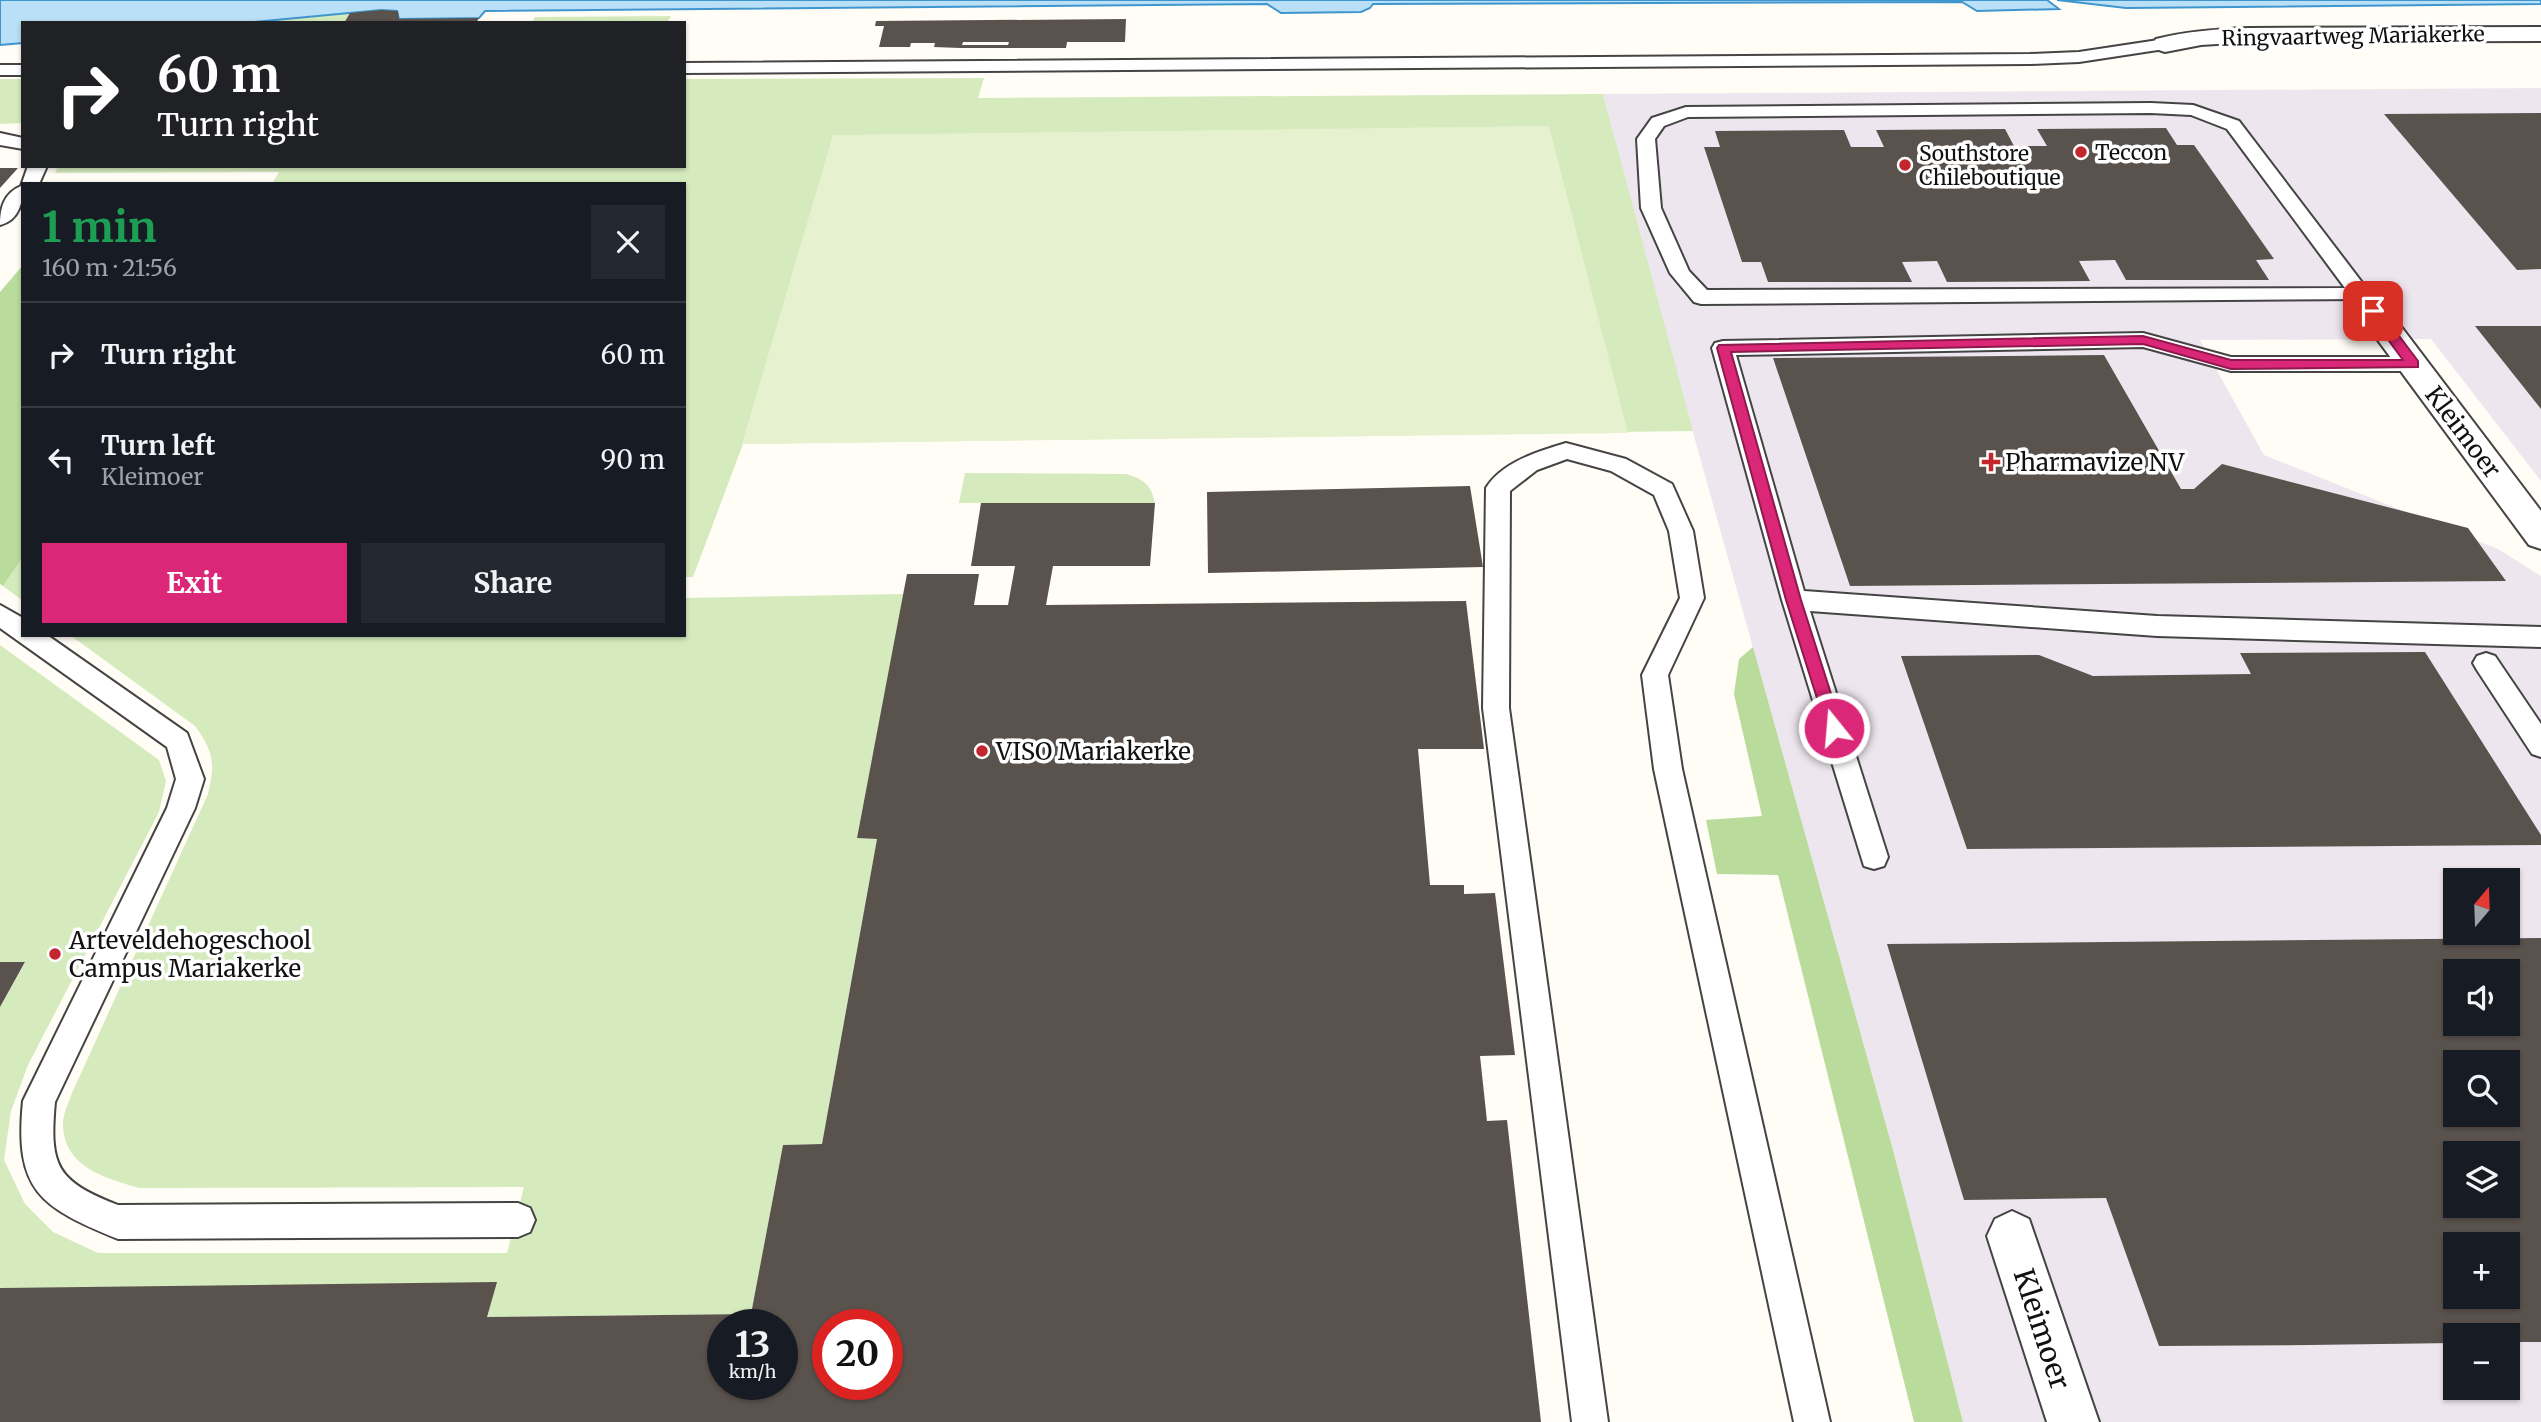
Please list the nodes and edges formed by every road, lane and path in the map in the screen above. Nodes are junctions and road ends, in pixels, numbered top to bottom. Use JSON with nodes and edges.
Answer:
{"nodes":[{"id":1,"x":2541,"y":34,"type":"edge"},
{"id":2,"x":2165,"y":44,"type":"joint"},
{"id":3,"x":686,"y":68,"type":"edge"},
{"id":4,"x":0,"y":70,"type":"edge"},
{"id":5,"x":21,"y":70,"type":"edge"},
{"id":6,"x":0,"y":139,"type":"edge"},
{"id":7,"x":21,"y":144,"type":"edge"},
{"id":8,"x":21,"y":193,"type":"edge"},
{"id":9,"x":0,"y":219,"type":"edge"},
{"id":10,"x":2360,"y":294,"type":"junction"},
{"id":11,"x":2413,"y":364,"type":"junction"},
{"id":12,"x":2541,"y":536,"type":"edge"},
{"id":13,"x":1794,"y":600,"type":"junction"},
{"id":14,"x":0,"y":615,"type":"edge"},
{"id":15,"x":21,"y":630,"type":"edge"},
{"id":16,"x":31,"y":637,"type":"edge"},
{"id":17,"x":2541,"y":637,"type":"edge"},
{"id":18,"x":2486,"y":663,"type":"dead end"},
{"id":19,"x":2541,"y":746,"type":"edge"},
{"id":20,"x":1874,"y":857,"type":"dead end"},
{"id":21,"x":517,"y":1220,"type":"dead end"},
{"id":22,"x":2012,"y":1236,"type":"dead end"},
{"id":23,"x":1590,"y":1422,"type":"edge"},
{"id":24,"x":1812,"y":1422,"type":"edge"},
{"id":25,"x":2073,"y":1422,"type":"edge"}],
"edges":[{"from":1,"to":2,"type":"street","name":"Ringvaartweg Mariakerke"},
{"from":2,"to":3,"type":"lane"},
{"from":4,"to":5,"type":"lane"},
{"from":6,"to":7,"type":"lane"},
{"from":8,"to":9,"type":"lane"},
{"from":10,"to":10,"type":"lane"},
{"from":10,"to":11,"type":"street","name":"Kleimoer"},
{"from":11,"to":12,"type":"street","name":"Kleimoer"},
{"from":11,"to":13,"type":"lane"},
{"from":13,"to":17,"type":"lane"},
{"from":13,"to":20,"type":"lane"},
{"from":14,"to":15,"type":"lane"},
{"from":16,"to":21,"type":"lane"},
{"from":18,"to":19,"type":"lane"},
{"from":22,"to":25,"type":"street","name":"Kleimoer"},
{"from":23,"to":24,"type":"lane"}]}
